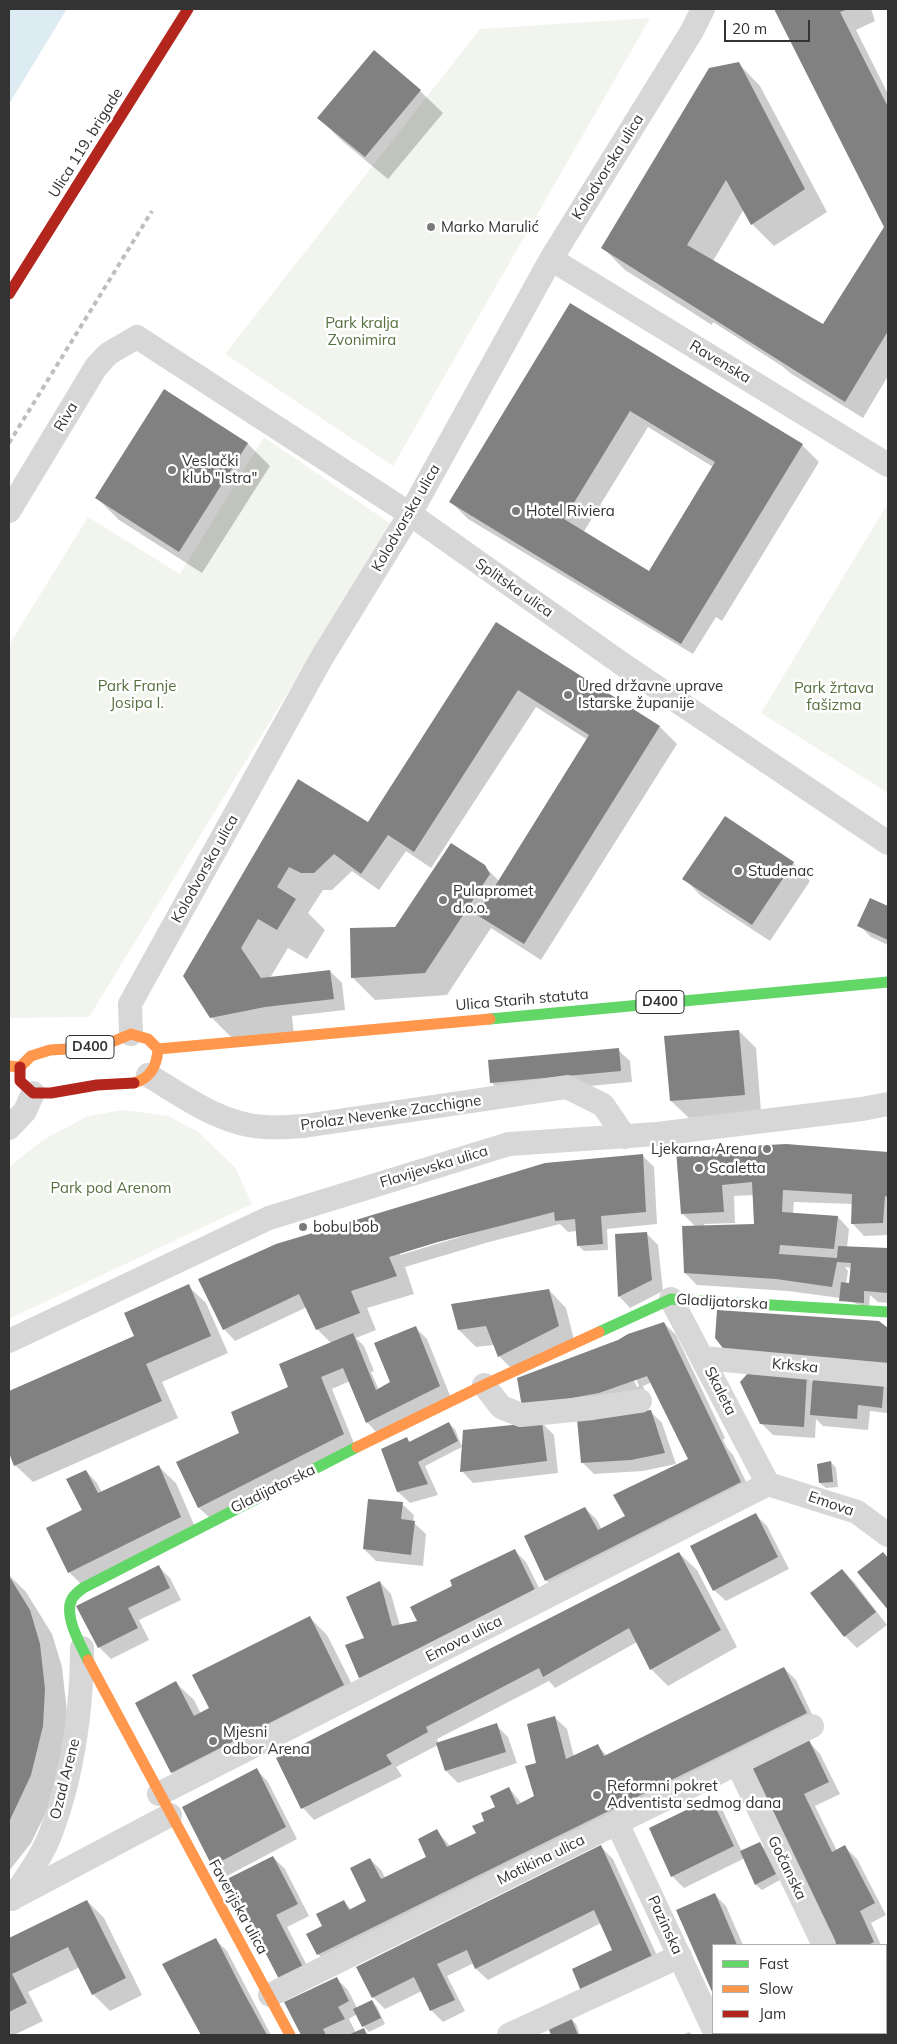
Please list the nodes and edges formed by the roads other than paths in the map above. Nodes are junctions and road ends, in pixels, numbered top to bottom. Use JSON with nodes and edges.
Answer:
{"nodes":[{"id":1,"x":188,"y":9,"type":"edge"},
{"id":2,"x":702,"y":9,"type":"edge"},
{"id":3,"x":551,"y":259,"type":"junction"},
{"id":4,"x":9,"y":294,"type":"edge"},
{"id":5,"x":137,"y":337,"type":"joint"},
{"id":6,"x":888,"y":465,"type":"edge"},
{"id":7,"x":9,"y":511,"type":"edge"},
{"id":8,"x":410,"y":514,"type":"junction"},
{"id":9,"x":888,"y":843,"type":"edge"},
{"id":10,"x":888,"y":982,"type":"edge"},
{"id":11,"x":131,"y":1034,"type":"junction"},
{"id":12,"x":158,"y":1049,"type":"junction"},
{"id":13,"x":14,"y":1066,"type":"edge"},
{"id":14,"x":148,"y":1075,"type":"junction"},
{"id":15,"x":33,"y":1093,"type":"junction"},
{"id":16,"x":888,"y":1104,"type":"edge"},
{"id":17,"x":9,"y":1128,"type":"edge"},
{"id":18,"x":625,"y":1136,"type":"junction"},
{"id":19,"x":671,"y":1299,"type":"junction"},
{"id":20,"x":888,"y":1312,"type":"edge"},
{"id":21,"x":9,"y":1340,"type":"edge"},
{"id":22,"x":703,"y":1358,"type":"junction"},
{"id":23,"x":888,"y":1374,"type":"edge"},
{"id":24,"x":484,"y":1385,"type":"junction"},
{"id":25,"x":640,"y":1401,"type":"dead end"},
{"id":26,"x":768,"y":1484,"type":"junction"},
{"id":27,"x":888,"y":1535,"type":"edge"},
{"id":28,"x":70,"y":1604,"type":"joint"},
{"id":29,"x":82,"y":1648,"type":"junction"},
{"id":30,"x":812,"y":1726,"type":"dead end"},
{"id":31,"x":737,"y":1763,"type":"junction"},
{"id":32,"x":159,"y":1794,"type":"junction"},
{"id":33,"x":170,"y":1815,"type":"junction"},
{"id":34,"x":617,"y":1823,"type":"junction"},
{"id":35,"x":10,"y":1900,"type":"edge"},
{"id":36,"x":824,"y":1944,"type":"edge"},
{"id":37,"x":680,"y":1956,"type":"junction"},
{"id":38,"x":270,"y":1995,"type":"junction"},
{"id":39,"x":712,"y":2026,"type":"edge"},
{"id":40,"x":290,"y":2035,"type":"edge"},
{"id":41,"x":509,"y":2035,"type":"edge"}],
"edges":[{"from":1,"to":4,"type":"main road","name":"Ulica 119. brigade"},
{"from":2,"to":3,"type":"street","name":"Kolodvorska ulica"},
{"from":3,"to":6,"type":"street","name":"Ravenska"},
{"from":3,"to":8,"type":"street","name":"Kolodvorska ulica"},
{"from":5,"to":7,"type":"street","name":"Riva"},
{"from":5,"to":8,"type":"street","name":"Splitska ulica"},
{"from":8,"to":9,"type":"street","name":"Splitska ulica"},
{"from":8,"to":11,"type":"street","name":"Kolodvorska ulica"},
{"from":10,"to":12,"type":"main road","name":"Ulica Starih statuta","number":"D400"},
{"from":11,"to":12,"type":"main road","number":"D400"},
{"from":11,"to":13,"type":"main road","number":"D400"},
{"from":12,"to":14,"type":"main road"},
{"from":13,"to":15,"type":"main road","number":"D400"},
{"from":14,"to":15,"type":"main road"},
{"from":14,"to":18,"type":"street","name":"Prolaz Nevenke Zacchigne"},
{"from":15,"to":17,"type":"street"},
{"from":16,"to":18,"type":"street","name":"Flavijevska ulica"},
{"from":18,"to":21,"type":"street","name":"Flavijevska ulica"},
{"from":19,"to":20,"type":"main road","name":"Gladijatorska"},
{"from":19,"to":22,"type":"street","name":"Skaleta"},
{"from":19,"to":24,"type":"main road","name":"Gladijatorska"},
{"from":22,"to":23,"type":"street","name":"Krkska"},
{"from":22,"to":26,"type":"street","name":"Skaleta"},
{"from":24,"to":25,"type":"street"},
{"from":24,"to":28,"type":"main road","name":"Gladijatorska"},
{"from":26,"to":27,"type":"street","name":"Emova"},
{"from":26,"to":32,"type":"street","name":"Emova ulica"},
{"from":28,"to":29,"type":"main road","name":"Ozad Arene"},
{"from":29,"to":32,"type":"main road","name":"Ozad Arene"},
{"from":29,"to":35,"type":"street","name":"Ozad Arene"},
{"from":30,"to":31,"type":"street","name":"Motikina ulica"},
{"from":31,"to":34,"type":"street","name":"Motikina ulica"},
{"from":31,"to":36,"type":"street","name":"Gočanska"},
{"from":32,"to":33,"type":"main road","name":"Faverijska ulica"},
{"from":33,"to":35,"type":"street","name":"Ozad Arene"},
{"from":33,"to":38,"type":"main road","name":"Faverijska ulica"},
{"from":34,"to":37,"type":"street","name":"Pazinska"},
{"from":34,"to":38,"type":"street","name":"Motikina ulica"},
{"from":37,"to":39,"type":"street","name":"Pazinska"},
{"from":37,"to":41,"type":"street"},
{"from":38,"to":40,"type":"main road","name":"Faverijska ulica"}]}
